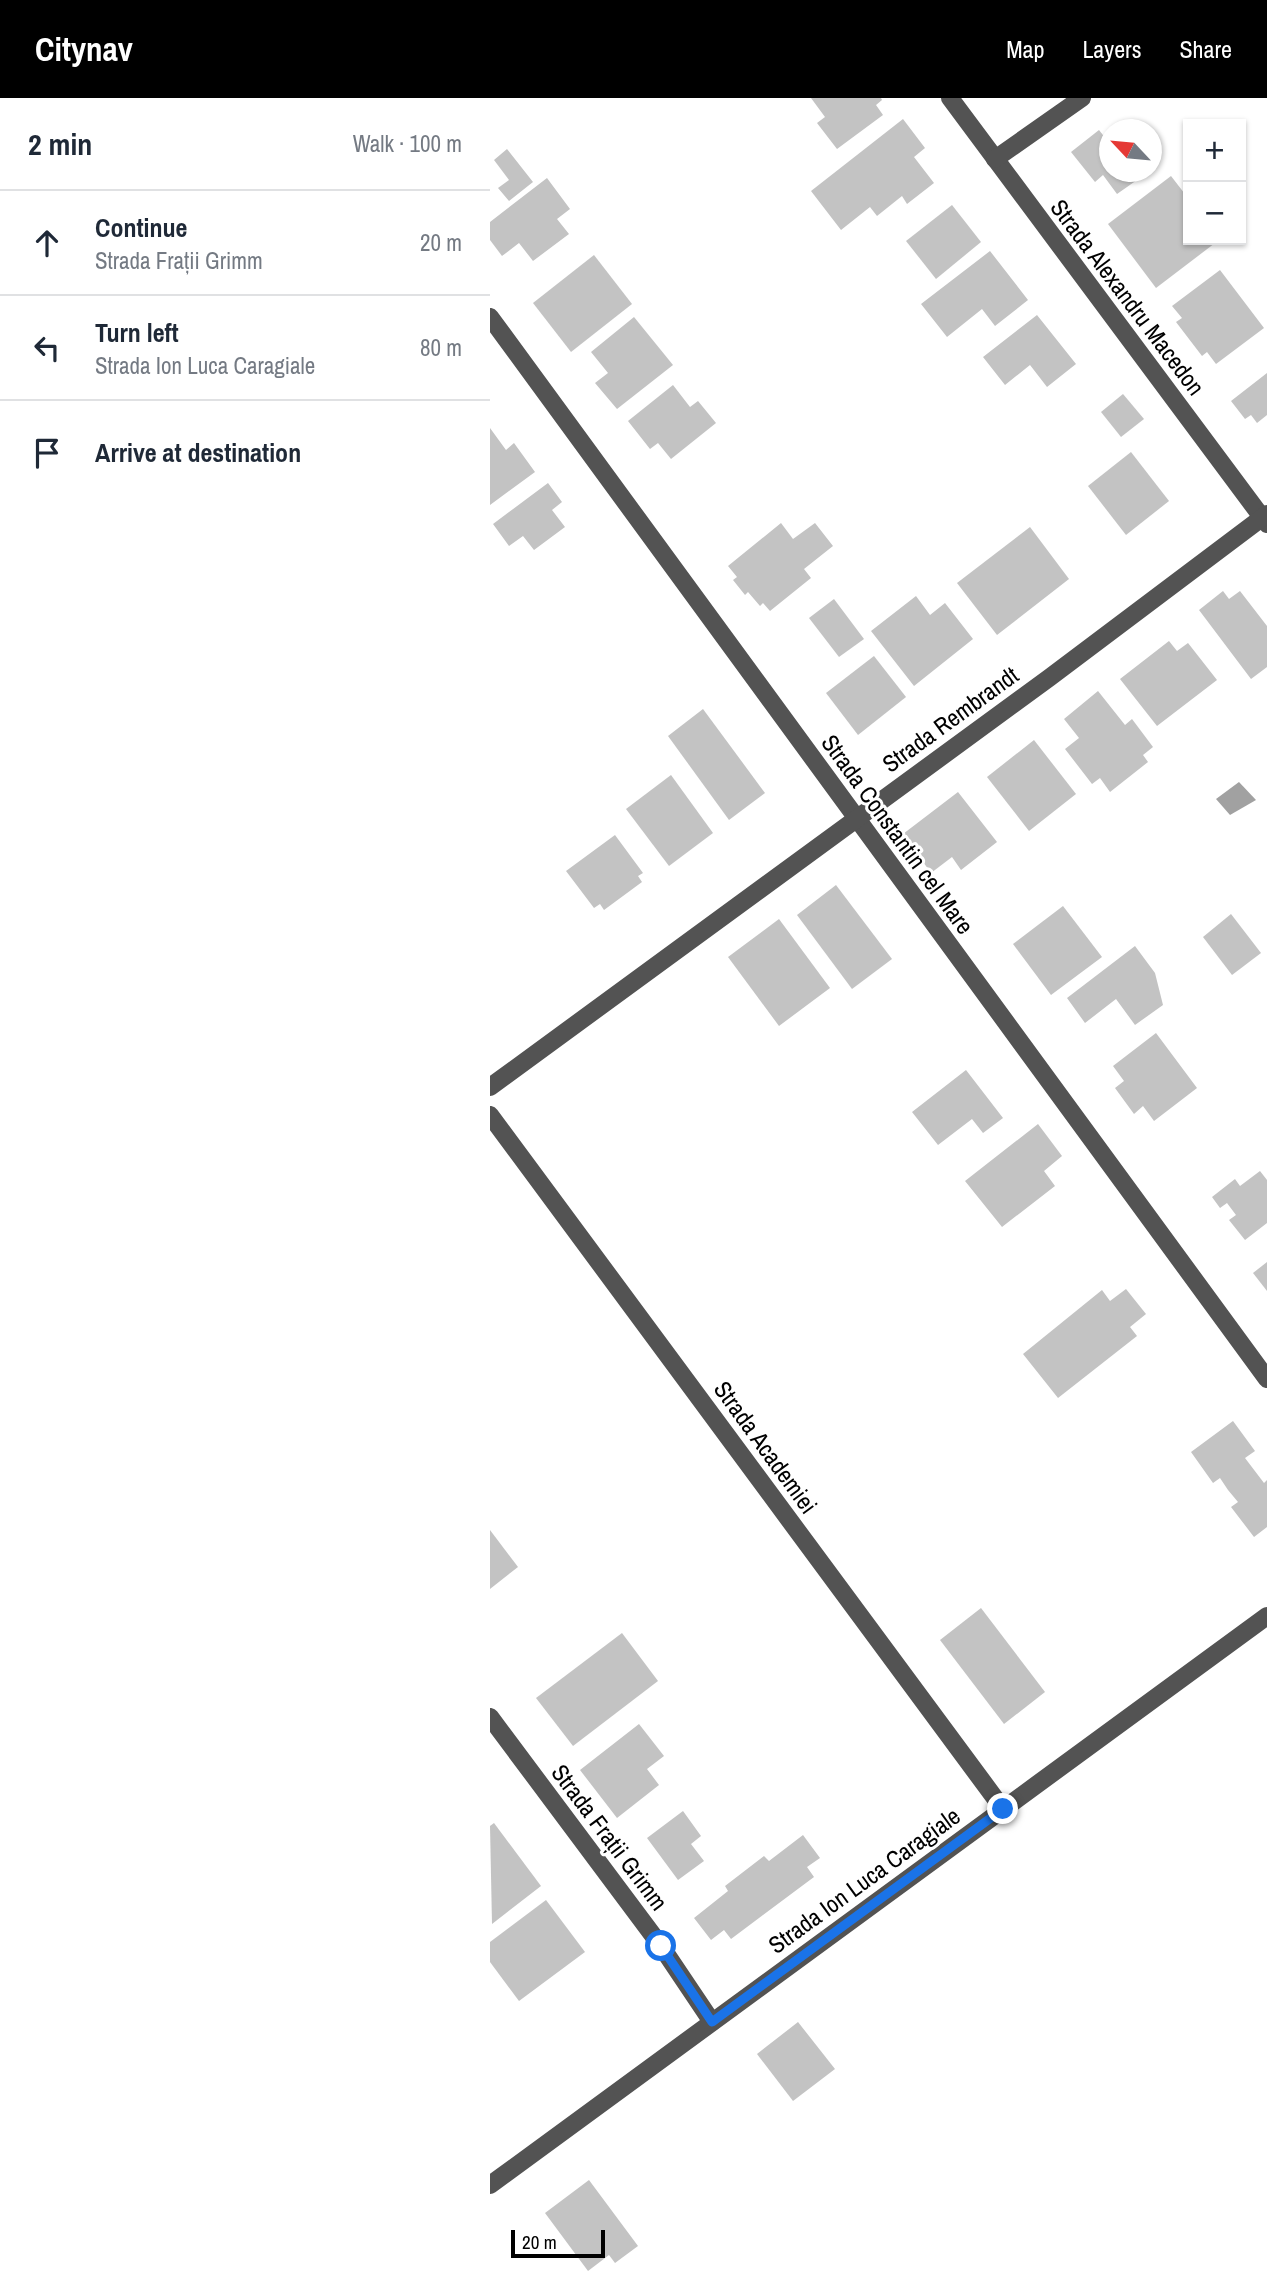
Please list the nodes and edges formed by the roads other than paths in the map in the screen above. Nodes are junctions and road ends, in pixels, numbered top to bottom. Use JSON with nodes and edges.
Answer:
{"nodes":[{"id":1,"x":950,"y":98,"type":"edge"},
{"id":2,"x":1082,"y":98,"type":"edge"},
{"id":3,"x":995,"y":159,"type":"junction"},
{"id":4,"x":490,"y":317,"type":"edge"},
{"id":5,"x":1265,"y":518,"type":"edge"},
{"id":6,"x":856,"y":817,"type":"junction"},
{"id":7,"x":490,"y":1087,"type":"edge"},
{"id":8,"x":490,"y":1115,"type":"edge"},
{"id":9,"x":1267,"y":1379,"type":"edge"},
{"id":10,"x":1267,"y":1616,"type":"edge"},
{"id":11,"x":490,"y":1717,"type":"edge"},
{"id":12,"x":1003,"y":1809,"type":"junction"},
{"id":13,"x":712,"y":2022,"type":"junction"},
{"id":14,"x":490,"y":2185,"type":"edge"}],
"edges":[{"from":1,"to":3,"type":"street","name":"Strada Alexandru Macedon"},
{"from":2,"to":3,"type":"street"},
{"from":3,"to":5,"type":"street","name":"Strada Alexandru Macedon"},
{"from":4,"to":6,"type":"street","name":"Strada Constantin cel Mare"},
{"from":5,"to":6,"type":"street","name":"Strada Rembrandt"},
{"from":6,"to":7,"type":"street","name":"Strada Rembrandt"},
{"from":6,"to":9,"type":"street","name":"Strada Constantin cel Mare"},
{"from":8,"to":12,"type":"street","name":"Strada Academiei"},
{"from":10,"to":12,"type":"street","name":"Strada Ion Luca Caragiale"},
{"from":11,"to":13,"type":"street","name":"Strada Frații Grimm"},
{"from":12,"to":13,"type":"street","name":"Strada Ion Luca Caragiale"},
{"from":13,"to":14,"type":"street","name":"Strada Ion Luca Caragiale"}]}
